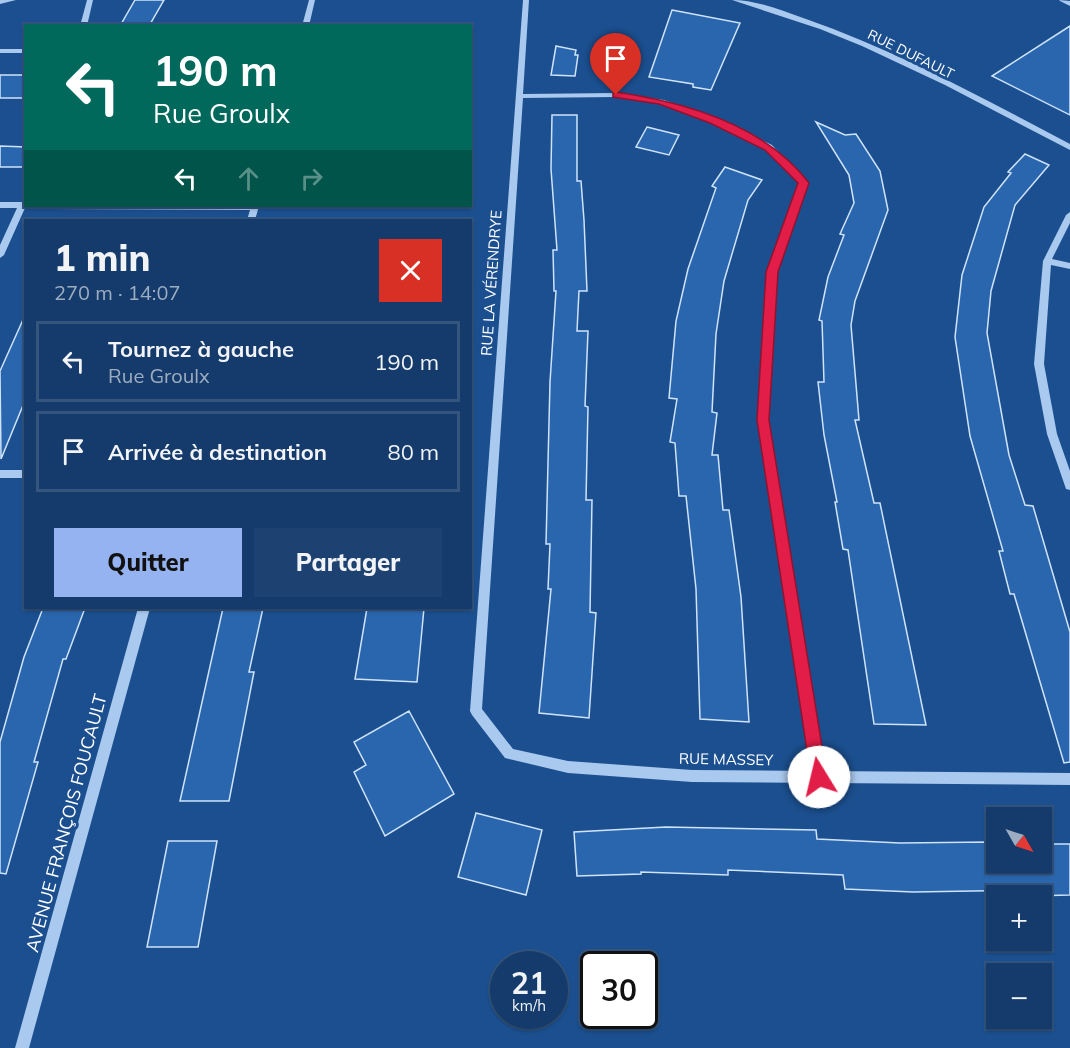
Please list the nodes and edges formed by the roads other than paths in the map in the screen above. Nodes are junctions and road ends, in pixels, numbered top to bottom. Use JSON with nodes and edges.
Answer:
{"nodes":[{"id":1,"x":13,"y":0,"type":"edge"},
{"id":2,"x":90,"y":0,"type":"edge"},
{"id":3,"x":312,"y":0,"type":"edge"},
{"id":4,"x":526,"y":0,"type":"edge"},
{"id":5,"x":735,"y":0,"type":"edge"},
{"id":6,"x":1062,"y":0,"type":"edge"},
{"id":7,"x":0,"y":2,"type":"edge"},
{"id":8,"x":1070,"y":4,"type":"edge"},
{"id":9,"x":84,"y":24,"type":"edge"},
{"id":10,"x":305,"y":24,"type":"edge"},
{"id":11,"x":0,"y":51,"type":"edge"},
{"id":12,"x":24,"y":51,"type":"edge"},
{"id":13,"x":520,"y":96,"type":"junction"},
{"id":14,"x":1070,"y":147,"type":"edge"},
{"id":15,"x":0,"y":205,"type":"edge"},
{"id":16,"x":24,"y":205,"type":"edge"},
{"id":17,"x":1070,"y":215,"type":"edge"},
{"id":18,"x":0,"y":255,"type":"edge"},
{"id":19,"x":1047,"y":261,"type":"junction"},
{"id":20,"x":1070,"y":267,"type":"edge"},
{"id":21,"x":0,"y":474,"type":"edge"},
{"id":22,"x":24,"y":474,"type":"edge"},
{"id":23,"x":1070,"y":486,"type":"edge"},
{"id":24,"x":144,"y":609,"type":"edge"},
{"id":25,"x":476,"y":711,"type":"joint"},
{"id":26,"x":819,"y":777,"type":"junction"},
{"id":27,"x":1070,"y":779,"type":"edge"},
{"id":28,"x":22,"y":1048,"type":"edge"}],
"edges":[{"from":1,"to":7,"type":"street"},
{"from":2,"to":9,"type":"street"},
{"from":3,"to":10,"type":"street"},
{"from":4,"to":13,"type":"street","name":"RUE LA VÉRENDRYE"},
{"from":5,"to":14,"type":"street","name":"RUE DUFAULT"},
{"from":6,"to":8,"type":"street"},
{"from":11,"to":12,"type":"street"},
{"from":13,"to":25,"type":"street","name":"RUE LA VÉRENDRYE"},
{"from":13,"to":26,"type":"street"},
{"from":15,"to":16,"type":"street"},
{"from":16,"to":18,"type":"street"},
{"from":17,"to":19,"type":"street"},
{"from":19,"to":20,"type":"street"},
{"from":19,"to":23,"type":"street"},
{"from":21,"to":22,"type":"street"},
{"from":24,"to":28,"type":"street","name":"AVENUE FRANÇOIS FOUCAULT"},
{"from":25,"to":26,"type":"street","name":"RUE MASSEY"},
{"from":26,"to":27,"type":"street","name":"RUE MASSEY"}]}
